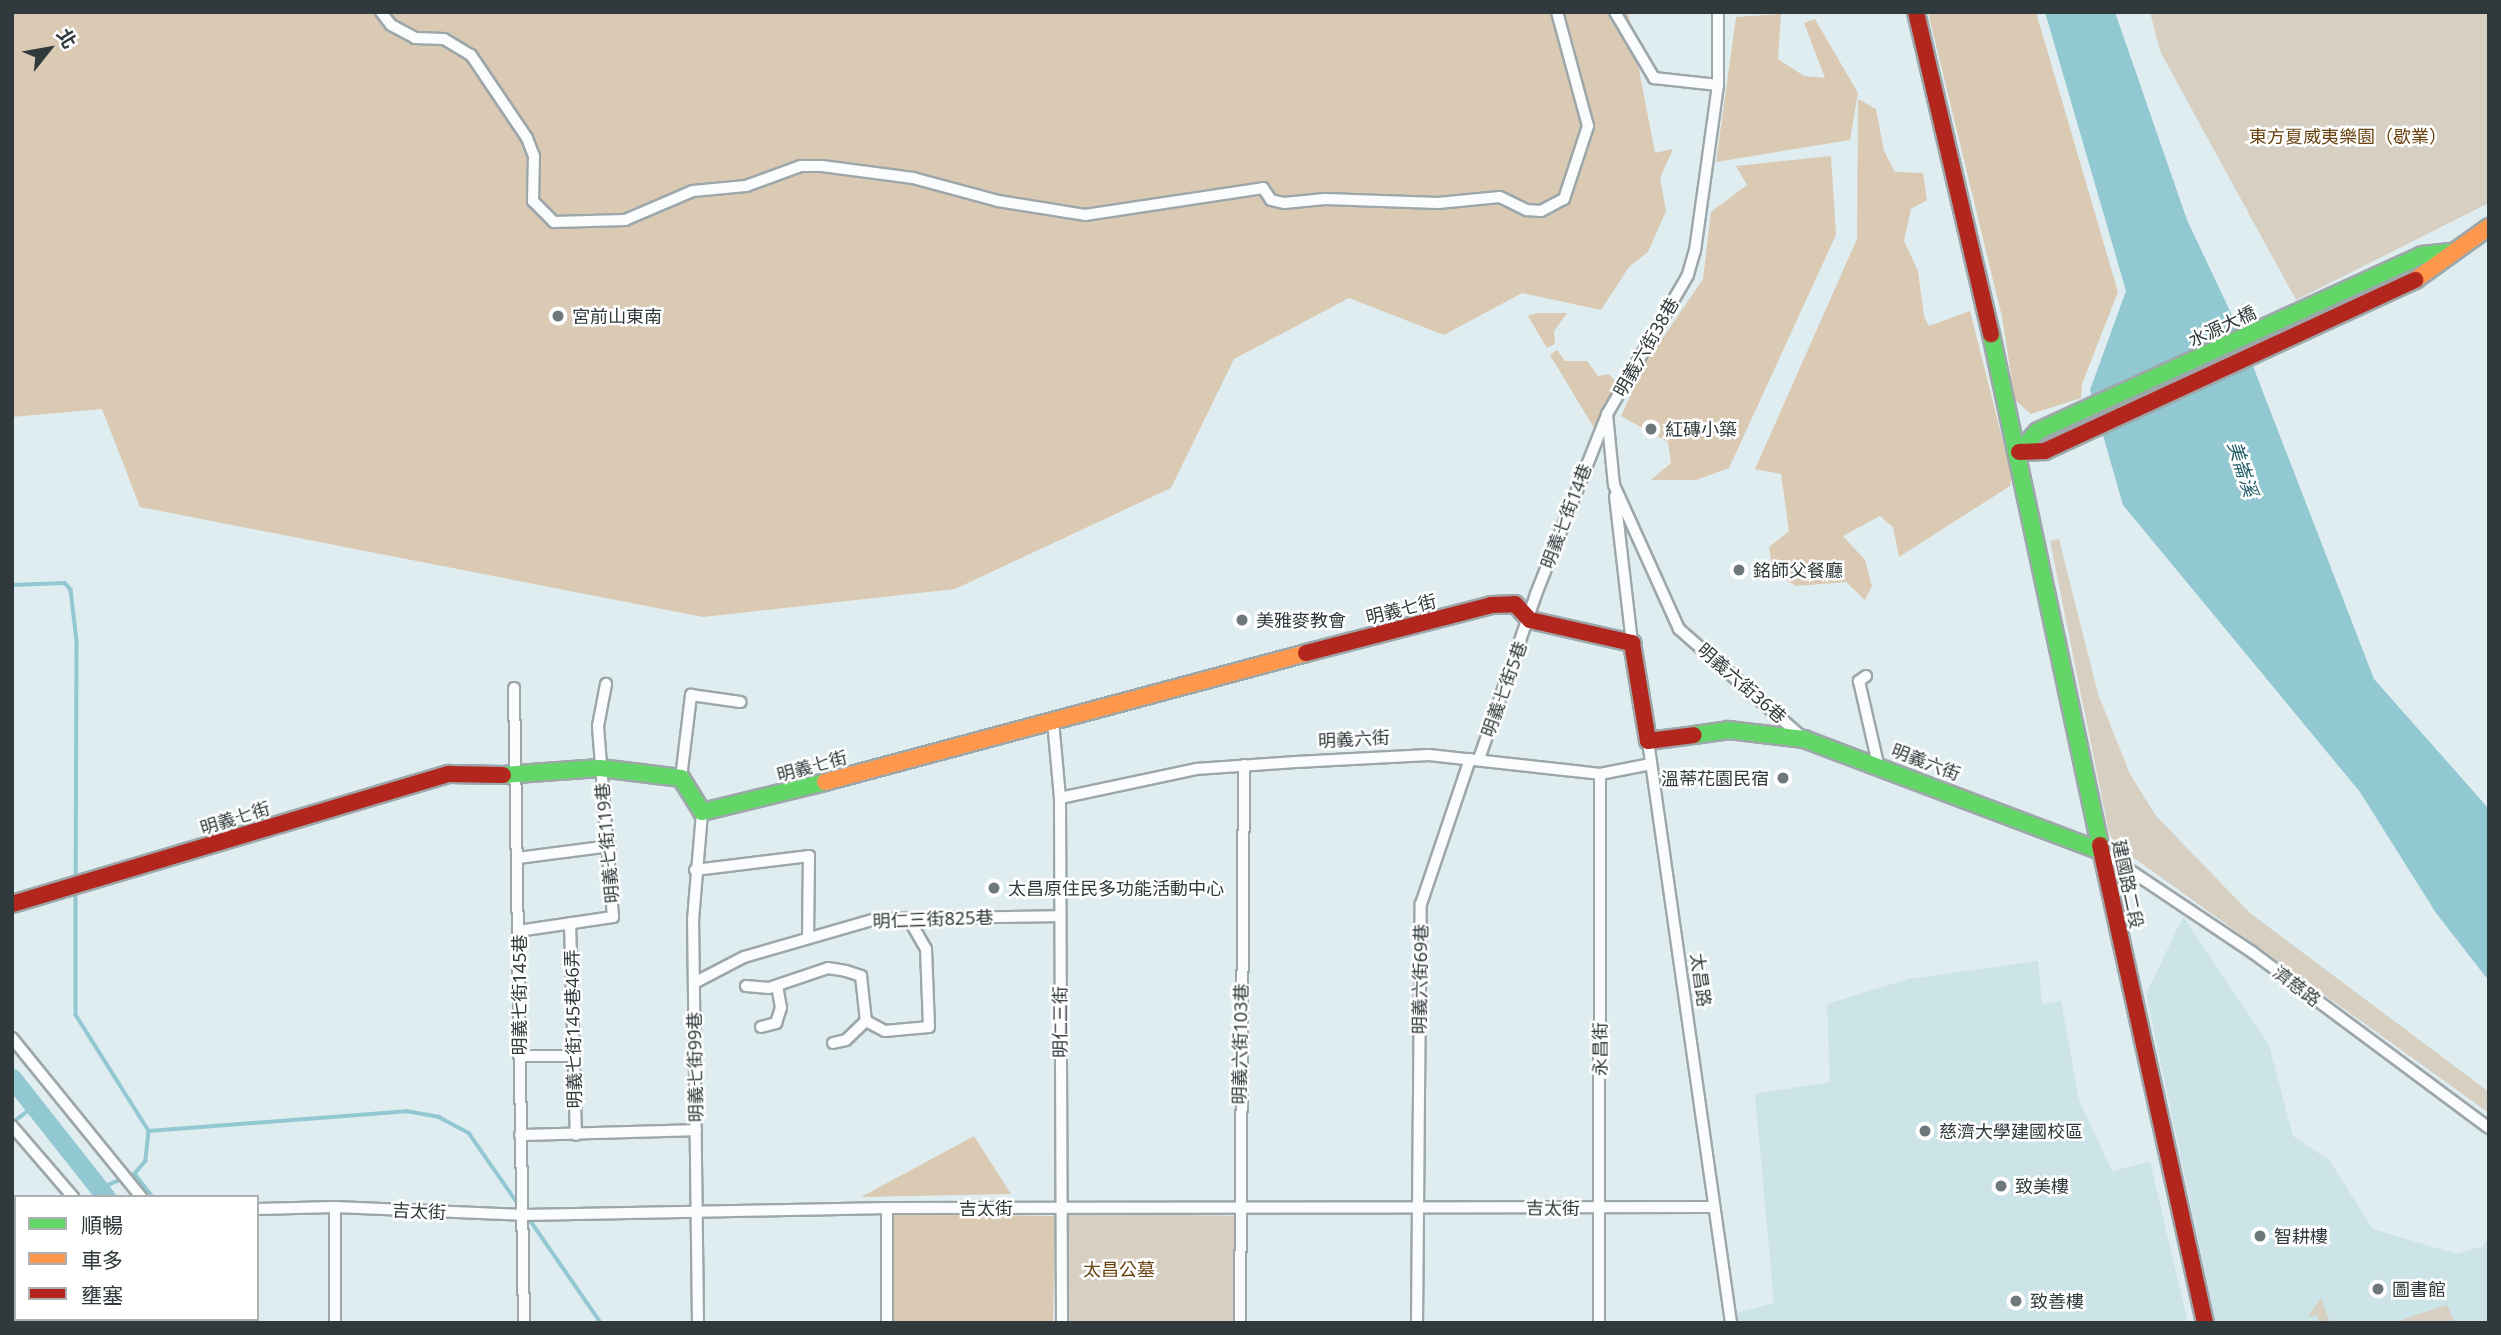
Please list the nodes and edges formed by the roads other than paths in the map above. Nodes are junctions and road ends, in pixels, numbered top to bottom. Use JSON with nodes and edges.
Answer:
{"nodes":[{"id":1,"x":382,"y":12,"type":"edge"},
{"id":2,"x":1557,"y":12,"type":"edge"},
{"id":3,"x":1615,"y":12,"type":"edge"},
{"id":4,"x":1717,"y":12,"type":"edge"},
{"id":5,"x":1916,"y":12,"type":"edge"},
{"id":6,"x":1718,"y":85,"type":"junction"},
{"id":7,"x":2489,"y":228,"type":"edge"},
{"id":8,"x":2450,"y":252,"type":"junction"},
{"id":9,"x":1607,"y":414,"type":"junction"},
{"id":10,"x":2019,"y":452,"type":"junction"},
{"id":11,"x":1614,"y":485,"type":"junction"},
{"id":12,"x":1530,"y":620,"type":"junction"},
{"id":13,"x":1679,"y":629,"type":"joint"},
{"id":14,"x":1632,"y":643,"type":"junction"},
{"id":15,"x":1866,"y":676,"type":"dead end"},
{"id":16,"x":606,"y":684,"type":"dead end"},
{"id":17,"x":514,"y":688,"type":"dead end"},
{"id":18,"x":741,"y":702,"type":"dead end"},
{"id":19,"x":1053,"y":721,"type":"junction"},
{"id":20,"x":1804,"y":738,"type":"junction"},
{"id":21,"x":1648,"y":741,"type":"junction"},
{"id":22,"x":1474,"y":759,"type":"junction"},
{"id":23,"x":1651,"y":764,"type":"junction"},
{"id":24,"x":1878,"y":764,"type":"junction"},
{"id":25,"x":1244,"y":765,"type":"junction"},
{"id":26,"x":600,"y":768,"type":"junction"},
{"id":27,"x":518,"y":775,"type":"junction"},
{"id":28,"x":1600,"y":775,"type":"junction"},
{"id":29,"x":681,"y":778,"type":"junction"},
{"id":30,"x":1060,"y":798,"type":"junction"},
{"id":31,"x":702,"y":812,"type":"junction"},
{"id":32,"x":610,"y":846,"type":"junction"},
{"id":33,"x":2101,"y":851,"type":"junction"},
{"id":34,"x":518,"y":858,"type":"junction"},
{"id":35,"x":695,"y":870,"type":"junction"},
{"id":36,"x":12,"y":904,"type":"edge"},
{"id":37,"x":1059,"y":916,"type":"junction"},
{"id":38,"x":908,"y":918,"type":"junction"},
{"id":39,"x":570,"y":923,"type":"junction"},
{"id":40,"x":518,"y":931,"type":"junction"},
{"id":41,"x":808,"y":936,"type":"junction"},
{"id":42,"x":694,"y":983,"type":"junction"},
{"id":43,"x":746,"y":986,"type":"dead end"},
{"id":44,"x":777,"y":986,"type":"junction"},
{"id":45,"x":866,"y":1021,"type":"junction"},
{"id":46,"x":761,"y":1027,"type":"dead end"},
{"id":47,"x":12,"y":1038,"type":"edge"},
{"id":48,"x":834,"y":1043,"type":"dead end"},
{"id":49,"x":519,"y":1056,"type":"junction"},
{"id":50,"x":574,"y":1056,"type":"junction"},
{"id":51,"x":12,"y":1126,"type":"edge"},
{"id":52,"x":2489,"y":1128,"type":"edge"},
{"id":53,"x":696,"y":1130,"type":"junction"},
{"id":54,"x":520,"y":1135,"type":"junction"},
{"id":55,"x":576,"y":1135,"type":"junction"},
{"id":56,"x":71,"y":1195,"type":"edge"},
{"id":57,"x":139,"y":1195,"type":"edge"},
{"id":58,"x":335,"y":1207,"type":"junction"},
{"id":59,"x":1417,"y":1207,"type":"junction"},
{"id":60,"x":1714,"y":1207,"type":"junction"},
{"id":61,"x":887,"y":1208,"type":"junction"},
{"id":62,"x":1061,"y":1208,"type":"junction"},
{"id":63,"x":259,"y":1209,"type":"edge"},
{"id":64,"x":1238,"y":1209,"type":"junction"},
{"id":65,"x":1600,"y":1209,"type":"junction"},
{"id":66,"x":695,"y":1210,"type":"junction"},
{"id":67,"x":523,"y":1215,"type":"junction"},
{"id":68,"x":335,"y":1323,"type":"edge"},
{"id":69,"x":524,"y":1323,"type":"edge"},
{"id":70,"x":698,"y":1323,"type":"edge"},
{"id":71,"x":887,"y":1323,"type":"edge"},
{"id":72,"x":1062,"y":1323,"type":"edge"},
{"id":73,"x":1240,"y":1323,"type":"edge"},
{"id":74,"x":1418,"y":1323,"type":"edge"},
{"id":75,"x":1599,"y":1323,"type":"edge"},
{"id":76,"x":1731,"y":1323,"type":"edge"},
{"id":77,"x":2204,"y":1323,"type":"edge"}],
"edges":[{"from":1,"to":2,"type":"street"},
{"from":3,"to":6,"type":"street"},
{"from":4,"to":6,"type":"street","name":"明義六街38巷"},
{"from":5,"to":10,"type":"street","name":"建國路二段"},
{"from":6,"to":9,"type":"street","name":"明義六街38巷"},
{"from":7,"to":8,"type":"street"},
{"from":8,"to":10,"type":"street"},
{"from":8,"to":10,"type":"street","name":"水源大橋"},
{"from":9,"to":11,"type":"street","name":"明義六街38巷"},
{"from":9,"to":12,"type":"street","name":"明義七街14巷"},
{"from":10,"to":33,"type":"street","name":"建國路二段"},
{"from":11,"to":13,"type":"street","name":"明義六街38巷"},
{"from":11,"to":14,"type":"street"},
{"from":12,"to":14,"type":"street","name":"明義七街"},
{"from":12,"to":19,"type":"street","name":"明義七街"},
{"from":12,"to":22,"type":"street","name":"明義七街5巷"},
{"from":13,"to":20,"type":"street","name":"明義六街36巷"},
{"from":14,"to":21,"type":"street","name":"太昌路"},
{"from":15,"to":24,"type":"street"},
{"from":16,"to":26,"type":"street","name":"明義七街119巷"},
{"from":17,"to":27,"type":"street","name":"明義七街145巷"},
{"from":18,"to":29,"type":"street"},
{"from":19,"to":30,"type":"street","name":"明仁三街"},
{"from":19,"to":31,"type":"street","name":"明義七街"},
{"from":20,"to":21,"type":"street","name":"明義六街"},
{"from":20,"to":24,"type":"street","name":"明義六街"},
{"from":21,"to":23,"type":"street","name":"太昌路"},
{"from":22,"to":25,"type":"street","name":"明義六街"},
{"from":22,"to":28,"type":"street","name":"明義六街"},
{"from":22,"to":59,"type":"street","name":"明義六街69巷"},
{"from":23,"to":28,"type":"street","name":"明義六街"},
{"from":23,"to":60,"type":"street","name":"太昌路"},
{"from":24,"to":33,"type":"street","name":"明義六街"},
{"from":25,"to":30,"type":"street","name":"明義六街"},
{"from":25,"to":64,"type":"street","name":"明義六街103巷"},
{"from":26,"to":27,"type":"street","name":"明義七街"},
{"from":26,"to":29,"type":"street","name":"明義七街"},
{"from":26,"to":32,"type":"street","name":"明義七街119巷"},
{"from":27,"to":34,"type":"street","name":"明義七街145巷"},
{"from":27,"to":36,"type":"street","name":"明義七街"},
{"from":28,"to":65,"type":"street","name":"永昌街"},
{"from":29,"to":31,"type":"street"},
{"from":30,"to":37,"type":"street","name":"明仁三街"},
{"from":31,"to":35,"type":"street","name":"明義七街99巷"},
{"from":32,"to":34,"type":"street"},
{"from":32,"to":39,"type":"street","name":"明義七街119巷"},
{"from":33,"to":52,"type":"street","name":"濟慈路"},
{"from":33,"to":77,"type":"street","name":"建國路二段"},
{"from":34,"to":40,"type":"street","name":"明義七街145巷"},
{"from":35,"to":41,"type":"street"},
{"from":35,"to":42,"type":"street","name":"明義七街99巷"},
{"from":37,"to":38,"type":"street","name":"明仁三街825巷"},
{"from":37,"to":62,"type":"street","name":"明仁三街"},
{"from":38,"to":41,"type":"street","name":"明仁三街825巷"},
{"from":38,"to":45,"type":"street"},
{"from":39,"to":40,"type":"street"},
{"from":39,"to":50,"type":"street","name":"明義七街145巷46弄"},
{"from":40,"to":49,"type":"street","name":"明義七街145巷"},
{"from":41,"to":42,"type":"street","name":"明仁三街825巷"},
{"from":42,"to":53,"type":"street","name":"明義七街99巷"},
{"from":43,"to":44,"type":"street"},
{"from":44,"to":45,"type":"street"},
{"from":44,"to":46,"type":"street"},
{"from":45,"to":48,"type":"street"},
{"from":47,"to":57,"type":"street"},
{"from":49,"to":50,"type":"street"},
{"from":49,"to":54,"type":"street","name":"明義七街145巷"},
{"from":50,"to":55,"type":"street","name":"明義七街145巷46弄"},
{"from":51,"to":56,"type":"street"},
{"from":53,"to":55,"type":"street"},
{"from":53,"to":66,"type":"street","name":"明義七街99巷"},
{"from":54,"to":55,"type":"street"},
{"from":54,"to":67,"type":"street","name":"明義七街145巷"},
{"from":58,"to":63,"type":"street","name":"吉太街"},
{"from":58,"to":67,"type":"street","name":"吉太街"},
{"from":58,"to":68,"type":"street"},
{"from":59,"to":64,"type":"street","name":"吉太街"},
{"from":59,"to":65,"type":"street","name":"吉太街"},
{"from":59,"to":74,"type":"street","name":"明義六街69巷"},
{"from":60,"to":65,"type":"street","name":"吉太街"},
{"from":60,"to":76,"type":"street","name":"太昌路"},
{"from":61,"to":62,"type":"street","name":"吉太街"},
{"from":61,"to":66,"type":"street","name":"吉太街"},
{"from":61,"to":71,"type":"street"},
{"from":62,"to":64,"type":"street","name":"吉太街"},
{"from":62,"to":72,"type":"street","name":"明仁三街"},
{"from":64,"to":73,"type":"street","name":"明義六街103巷"},
{"from":65,"to":75,"type":"street","name":"永昌街"},
{"from":66,"to":67,"type":"street","name":"吉太街"},
{"from":66,"to":70,"type":"street","name":"明義七街99巷"},
{"from":67,"to":69,"type":"street","name":"明義七街145巷"}]}
